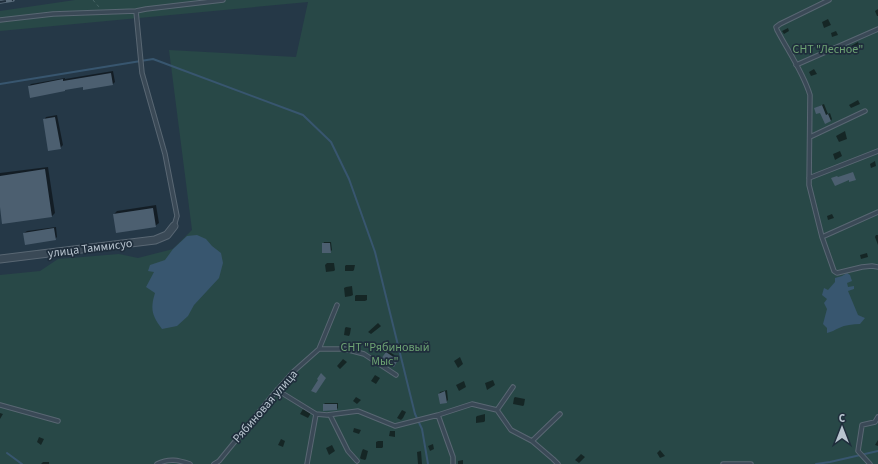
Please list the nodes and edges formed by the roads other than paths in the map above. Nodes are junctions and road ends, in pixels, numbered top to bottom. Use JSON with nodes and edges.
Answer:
{"nodes":[{"id":1,"x":223,"y":0,"type":"edge"},
{"id":2,"x":829,"y":0,"type":"edge"},
{"id":3,"x":136,"y":12,"type":"junction"},
{"id":4,"x":0,"y":20,"type":"edge"},
{"id":5,"x":878,"y":29,"type":"edge"},
{"id":6,"x":796,"y":65,"type":"junction"},
{"id":7,"x":865,"y":110,"type":"dead end"},
{"id":8,"x":810,"y":138,"type":"junction"},
{"id":9,"x":878,"y":151,"type":"edge"},
{"id":10,"x":809,"y":178,"type":"junction"},
{"id":11,"x":878,"y":212,"type":"edge"},
{"id":12,"x":174,"y":226,"type":"joint"},
{"id":13,"x":822,"y":237,"type":"junction"},
{"id":14,"x":0,"y":259,"type":"edge"},
{"id":15,"x":878,"y":267,"type":"edge"},
{"id":16,"x":337,"y":305,"type":"dead end"},
{"id":17,"x":319,"y":349,"type":"junction"},
{"id":18,"x":396,"y":375,"type":"dead end"},
{"id":19,"x":513,"y":387,"type":"dead end"},
{"id":20,"x":277,"y":390,"type":"junction"},
{"id":21,"x":0,"y":405,"type":"edge"},
{"id":22,"x":497,"y":410,"type":"junction"},
{"id":23,"x":316,"y":414,"type":"junction"},
{"id":24,"x":560,"y":414,"type":"dead end"},
{"id":25,"x":330,"y":415,"type":"junction"},
{"id":26,"x":438,"y":415,"type":"junction"},
{"id":27,"x":878,"y":417,"type":"edge"},
{"id":28,"x":58,"y":421,"type":"dead end"},
{"id":29,"x":532,"y":440,"type":"junction"},
{"id":30,"x":357,"y":461,"type":"dead end"},
{"id":31,"x":157,"y":464,"type":"edge"},
{"id":32,"x":190,"y":464,"type":"edge"},
{"id":33,"x":214,"y":464,"type":"edge"},
{"id":34,"x":307,"y":464,"type":"edge"},
{"id":35,"x":453,"y":464,"type":"edge"},
{"id":36,"x":558,"y":464,"type":"edge"},
{"id":37,"x":723,"y":464,"type":"edge"},
{"id":38,"x":751,"y":464,"type":"edge"},
{"id":39,"x":870,"y":464,"type":"edge"}],
"edges":[{"from":1,"to":3,"type":"lane"},
{"from":2,"to":6,"type":"lane"},
{"from":3,"to":4,"type":"lane"},
{"from":3,"to":12,"type":"lane"},
{"from":5,"to":6,"type":"lane"},
{"from":6,"to":8,"type":"lane"},
{"from":7,"to":8,"type":"lane"},
{"from":8,"to":10,"type":"lane"},
{"from":9,"to":10,"type":"lane"},
{"from":10,"to":13,"type":"lane"},
{"from":11,"to":13,"type":"lane"},
{"from":12,"to":14,"type":"street","name":"улица Таммисуо"},
{"from":13,"to":15,"type":"lane"},
{"from":16,"to":17,"type":"lane","name":"Рябиновая улица"},
{"from":17,"to":18,"type":"lane"},
{"from":17,"to":20,"type":"lane","name":"Рябиновая улица"},
{"from":19,"to":22,"type":"lane"},
{"from":20,"to":23,"type":"lane"},
{"from":20,"to":33,"type":"lane","name":"Рябиновая улица"},
{"from":21,"to":28,"type":"lane"},
{"from":22,"to":26,"type":"lane"},
{"from":22,"to":29,"type":"lane"},
{"from":23,"to":25,"type":"lane"},
{"from":23,"to":34,"type":"lane"},
{"from":24,"to":29,"type":"lane"},
{"from":25,"to":26,"type":"lane"},
{"from":25,"to":30,"type":"lane"},
{"from":26,"to":35,"type":"lane"},
{"from":27,"to":39,"type":"lane"},
{"from":29,"to":36,"type":"lane"},
{"from":31,"to":32,"type":"lane"},
{"from":37,"to":38,"type":"lane"}]}
